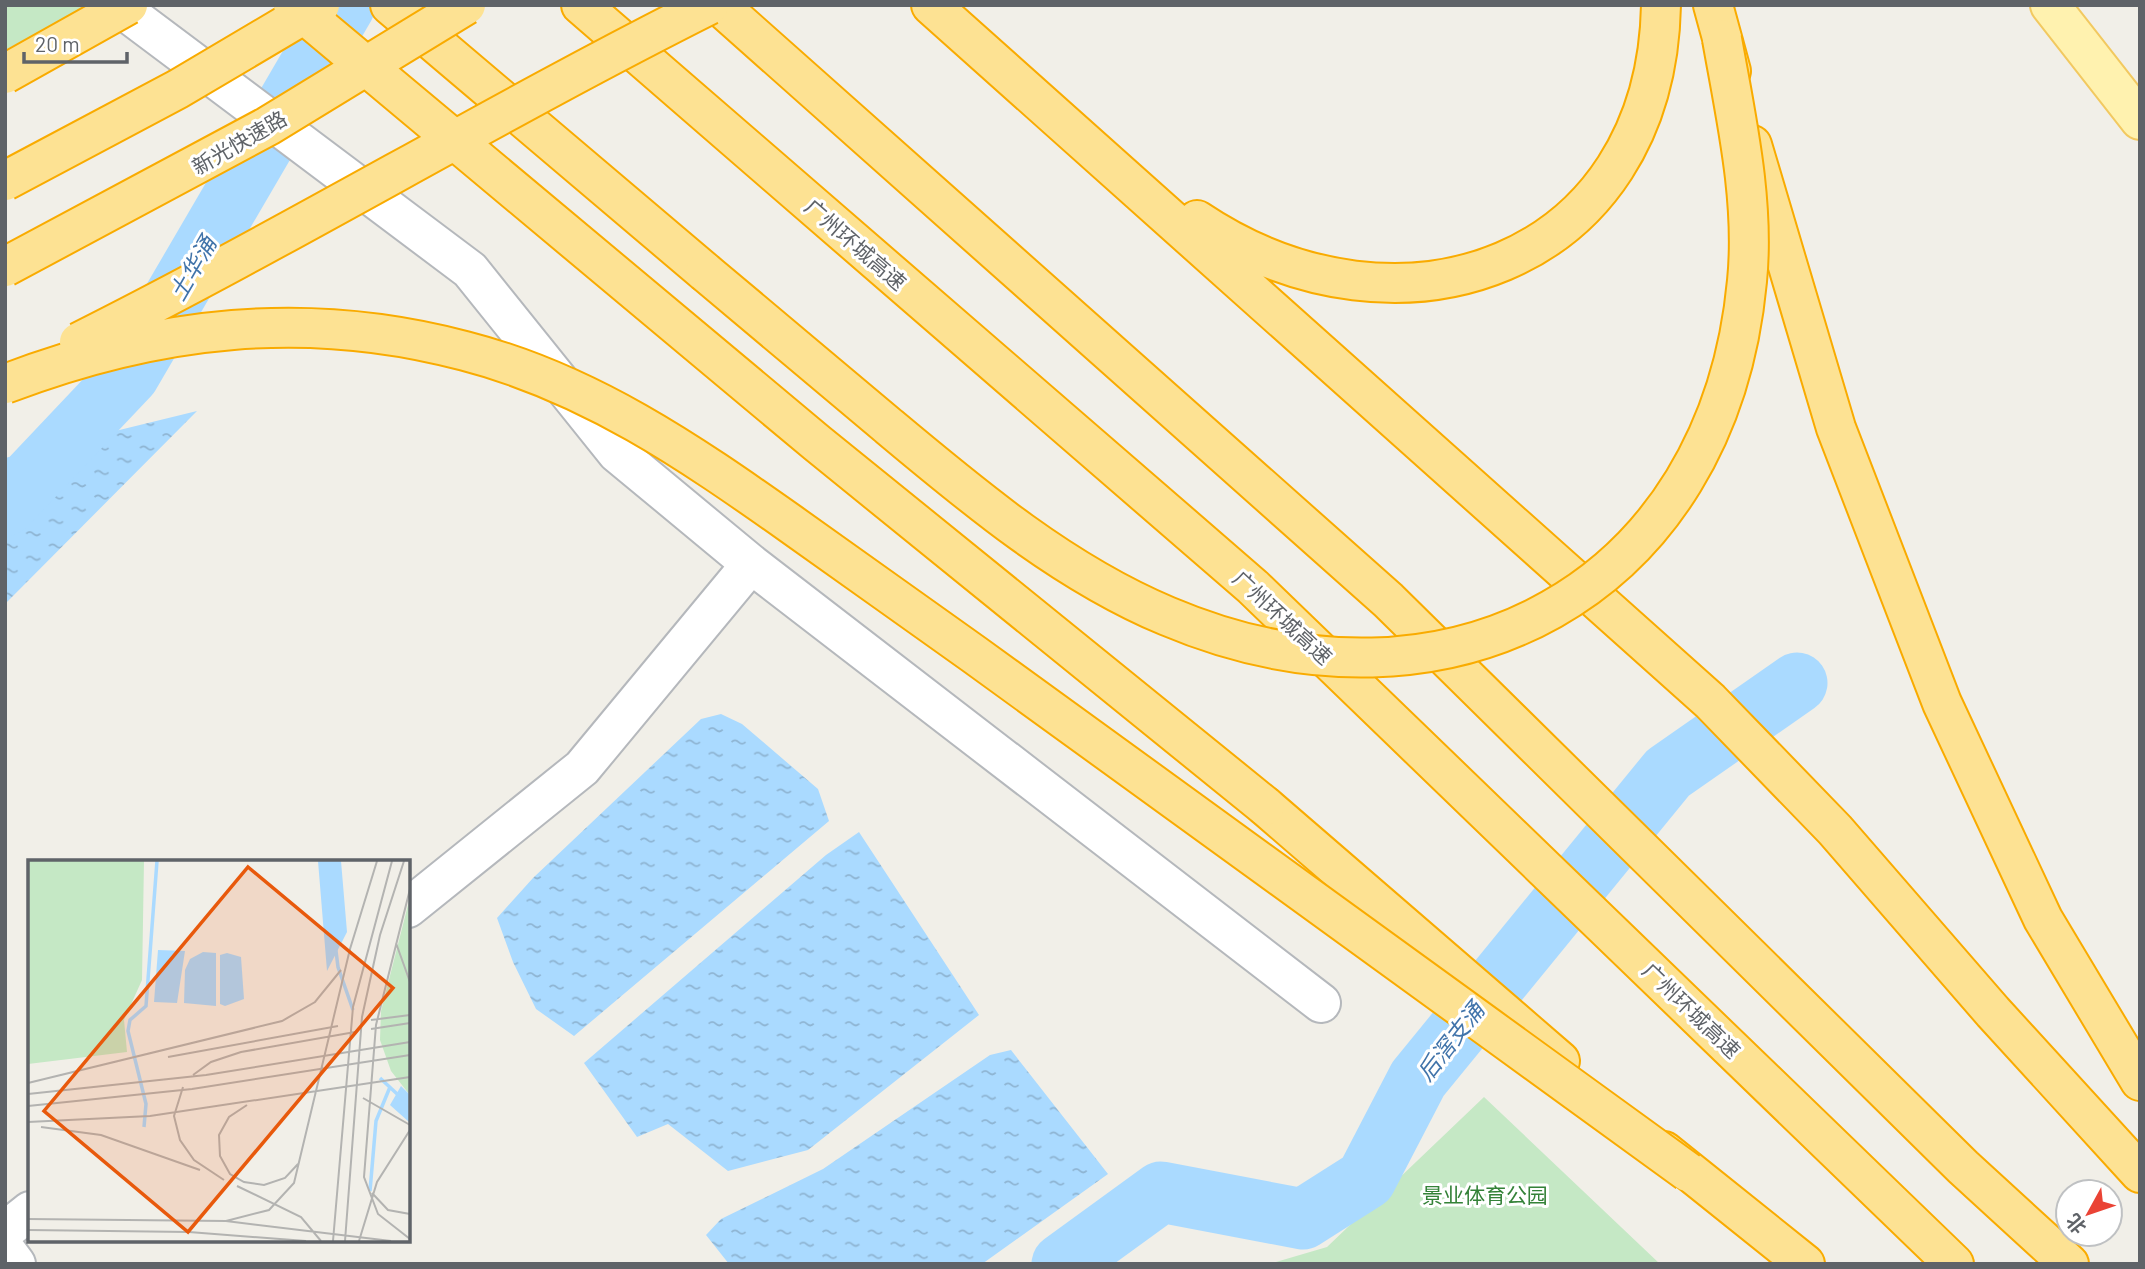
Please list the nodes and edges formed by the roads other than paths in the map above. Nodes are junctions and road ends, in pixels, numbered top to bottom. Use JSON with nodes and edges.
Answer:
{"nodes":[{"id":1,"x":117,"y":5,"type":"edge"},
{"id":2,"x":128,"y":5,"type":"edge"},
{"id":3,"x":293,"y":5,"type":"edge"},
{"id":4,"x":320,"y":5,"type":"edge"},
{"id":5,"x":390,"y":5,"type":"edge"},
{"id":6,"x":466,"y":5,"type":"edge"},
{"id":7,"x":581,"y":5,"type":"edge"},
{"id":8,"x":709,"y":5,"type":"edge"},
{"id":9,"x":719,"y":5,"type":"edge"},
{"id":10,"x":931,"y":5,"type":"edge"},
{"id":11,"x":937,"y":5,"type":"edge"},
{"id":12,"x":1661,"y":5,"type":"edge"},
{"id":13,"x":2050,"y":5,"type":"edge"},
{"id":14,"x":1718,"y":22,"type":"edge"},
{"id":15,"x":982,"y":50,"type":"junction"},
{"id":16,"x":5,"y":74,"type":"edge"},
{"id":17,"x":2140,"y":120,"type":"edge"},
{"id":18,"x":5,"y":181,"type":"edge"},
{"id":19,"x":5,"y":267,"type":"edge"},
{"id":20,"x":5,"y":378,"type":"edge"},
{"id":21,"x":5,"y":384,"type":"edge"},
{"id":22,"x":751,"y":564,"type":"junction"},
{"id":23,"x":410,"y":906,"type":"edge"},
{"id":24,"x":1321,"y":1003,"type":"dead end"},
{"id":25,"x":2140,"y":1081,"type":"edge"},
{"id":26,"x":1688,"y":1172,"type":"junction"},
{"id":27,"x":2140,"y":1172,"type":"edge"},
{"id":28,"x":28,"y":1213,"type":"edge"},
{"id":29,"x":5,"y":1231,"type":"edge"},
{"id":30,"x":5,"y":1249,"type":"edge"},
{"id":31,"x":16,"y":1264,"type":"edge"},
{"id":32,"x":1805,"y":1264,"type":"edge"},
{"id":33,"x":1954,"y":1264,"type":"edge"},
{"id":34,"x":2069,"y":1264,"type":"edge"}],
"edges":[{"from":1,"to":22,"type":"street"},
{"from":2,"to":16,"type":"highway","bridge":true},
{"from":3,"to":26,"type":"highway","bridge":true},
{"from":4,"to":18,"type":"highway","bridge":true},
{"from":5,"to":14,"type":"highway","bridge":true},
{"from":6,"to":19,"type":"highway","name":"新光快速路","bridge":true},
{"from":7,"to":33,"type":"highway","name":"广州环城高速"},
{"from":8,"to":20,"type":"highway","bridge":true},
{"from":9,"to":34,"type":"highway"},
{"from":10,"to":15,"type":"highway"},
{"from":11,"to":15,"type":"highway"},
{"from":12,"to":15,"type":"highway"},
{"from":13,"to":17,"type":"main road"},
{"from":14,"to":25,"type":"highway","bridge":true},
{"from":15,"to":27,"type":"highway"},
{"from":21,"to":26,"type":"highway","bridge":true},
{"from":22,"to":23,"type":"street"},
{"from":22,"to":24,"type":"street"},
{"from":26,"to":32,"type":"highway"},
{"from":28,"to":29,"type":"street"},
{"from":30,"to":31,"type":"street"}]}
